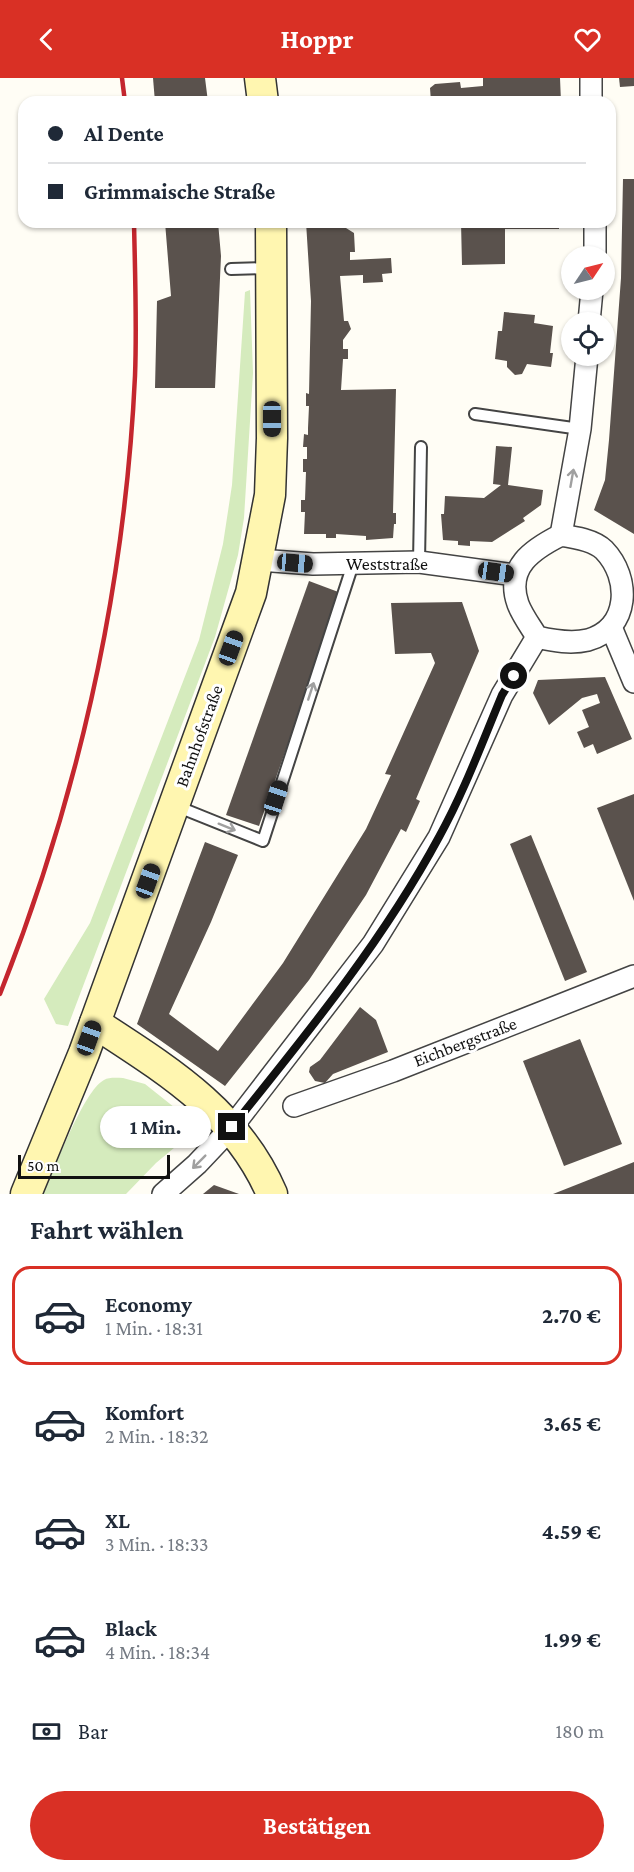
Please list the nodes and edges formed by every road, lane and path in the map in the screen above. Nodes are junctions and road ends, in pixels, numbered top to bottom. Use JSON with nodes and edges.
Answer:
{"nodes":[{"id":1,"x":260,"y":78,"type":"edge"},
{"id":2,"x":591,"y":78,"type":"edge"},
{"id":3,"x":262,"y":96,"type":"edge"},
{"id":4,"x":591,"y":96,"type":"edge"},
{"id":5,"x":271,"y":228,"type":"edge"},
{"id":6,"x":595,"y":228,"type":"edge"},
{"id":7,"x":595,"y":246,"type":"edge"},
{"id":8,"x":272,"y":268,"type":"junction"},
{"id":9,"x":231,"y":269,"type":"dead end"},
{"id":10,"x":585,"y":366,"type":"edge"},
{"id":11,"x":475,"y":414,"type":"dead end"},
{"id":12,"x":580,"y":429,"type":"junction"},
{"id":13,"x":421,"y":447,"type":"dead end"},
{"id":14,"x":561,"y":535,"type":"junction"},
{"id":15,"x":259,"y":560,"type":"junction"},
{"id":16,"x":420,"y":562,"type":"junction"},
{"id":17,"x":353,"y":564,"type":"junction"},
{"id":18,"x":628,"y":572,"type":"edge"},
{"id":19,"x":515,"y":575,"type":"junction"},
{"id":20,"x":612,"y":627,"type":"junction"},
{"id":21,"x":537,"y":637,"type":"junction"},
{"id":22,"x":634,"y":682,"type":"edge"},
{"id":23,"x":173,"y":805,"type":"junction"},
{"id":24,"x":634,"y":976,"type":"edge"},
{"id":25,"x":95,"y":1023,"type":"junction"},
{"id":26,"x":294,"y":1106,"type":"dead end"},
{"id":27,"x":232,"y":1127,"type":"junction"},
{"id":28,"x":26,"y":1194,"type":"edge"},
{"id":29,"x":163,"y":1194,"type":"edge"},
{"id":30,"x":272,"y":1194,"type":"edge"}],
"edges":[{"from":1,"to":3,"type":"main road"},
{"from":2,"to":4,"type":"street"},
{"from":5,"to":8,"type":"main road","name":"Bahnhofstraße"},
{"from":6,"to":7,"type":"street"},
{"from":8,"to":9,"type":"lane"},
{"from":8,"to":15,"type":"main road","name":"Bahnhofstraße"},
{"from":10,"to":12,"type":"street"},
{"from":11,"to":12,"type":"lane"},
{"from":14,"to":12,"type":"street","one_way":true},
{"from":13,"to":16,"type":"lane"},
{"from":14,"to":18,"type":"street"},
{"from":14,"to":19,"type":"street"},
{"from":15,"to":17,"type":"street","name":"Weststraße"},
{"from":15,"to":23,"type":"main road","name":"Bahnhofstraße"},
{"from":16,"to":17,"type":"street","name":"Weststraße"},
{"from":16,"to":19,"type":"street","name":"Weststraße"},
{"from":23,"to":17,"type":"lane","one_way":true},
{"from":18,"to":20,"type":"street"},
{"from":19,"to":21,"type":"street"},
{"from":20,"to":21,"type":"street"},
{"from":20,"to":22,"type":"street"},
{"from":21,"to":27,"type":"street"},
{"from":23,"to":25,"type":"main road","name":"Bahnhofstraße"},
{"from":24,"to":26,"type":"street","name":"Eichbergstraße"},
{"from":25,"to":27,"type":"main road"},
{"from":25,"to":28,"type":"main road","name":"Bahnhofstraße"},
{"from":27,"to":29,"type":"street","one_way":true},
{"from":27,"to":30,"type":"main road"}]}
